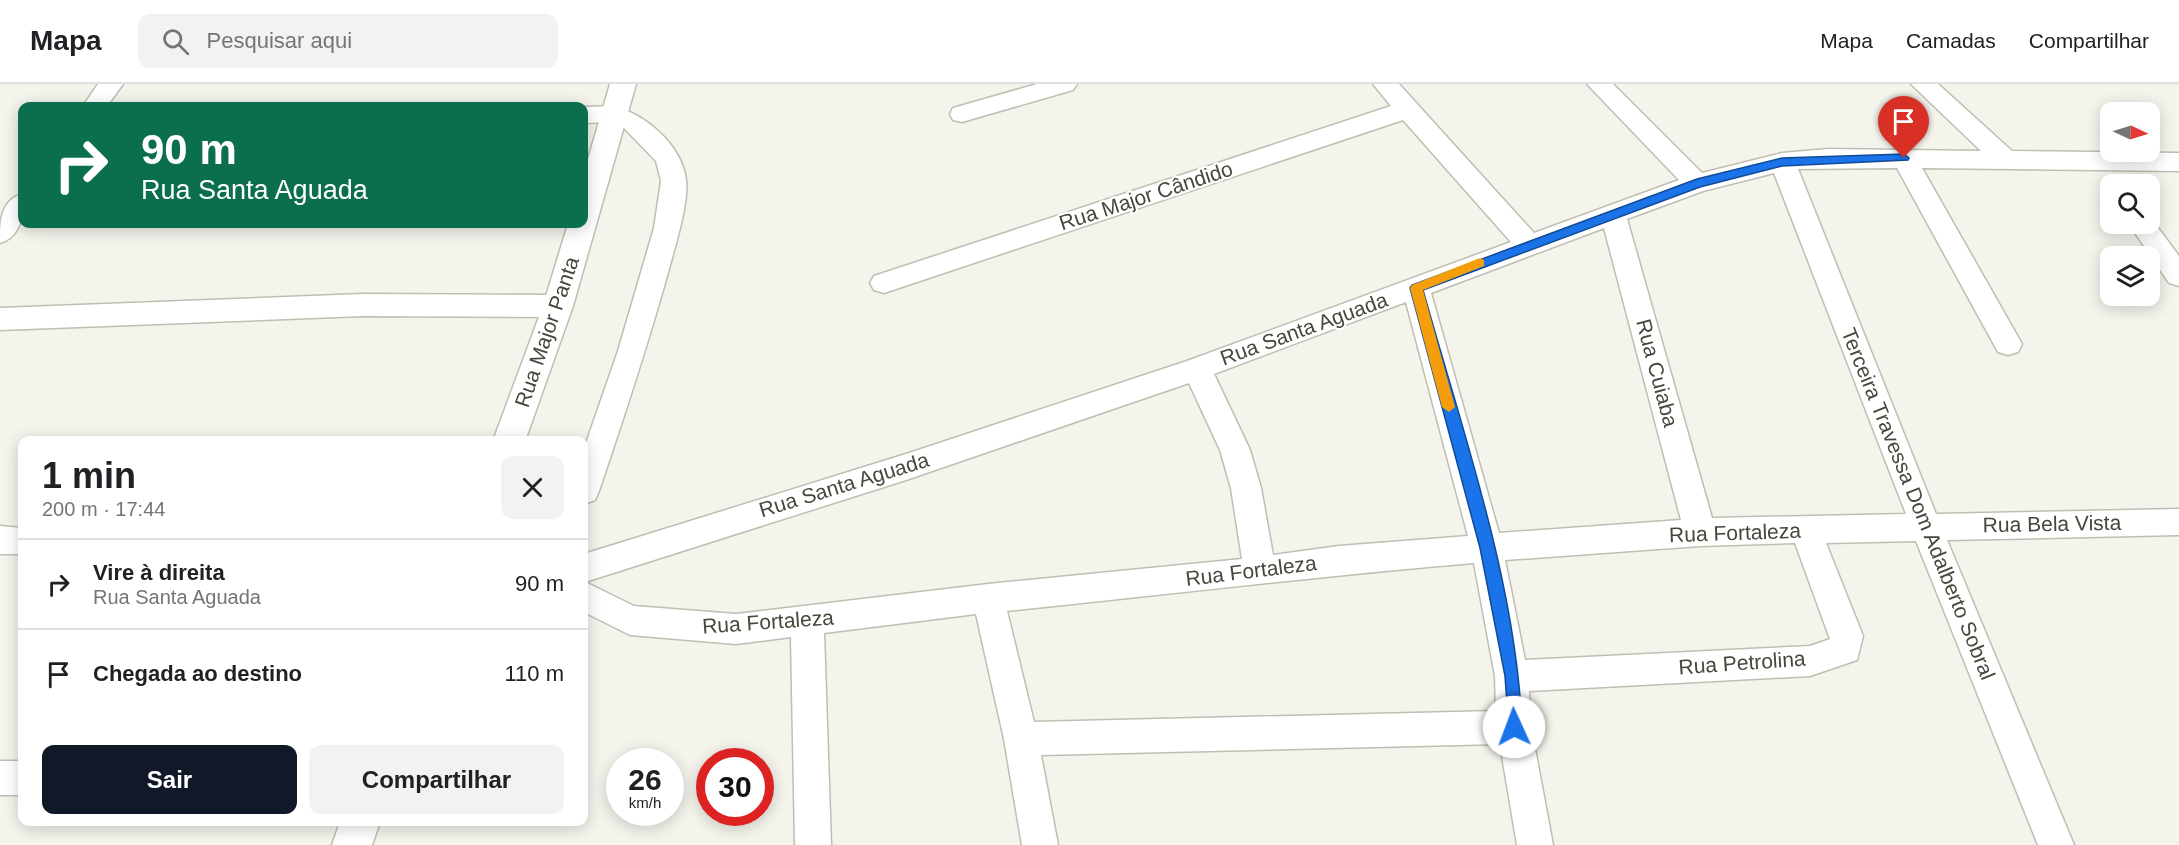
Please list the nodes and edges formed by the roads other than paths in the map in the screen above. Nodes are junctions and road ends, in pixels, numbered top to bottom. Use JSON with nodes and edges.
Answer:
{"nodes":[{"id":1,"x":111,"y":84,"type":"edge"},
{"id":2,"x":623,"y":84,"type":"edge"},
{"id":3,"x":1065,"y":84,"type":"edge"},
{"id":4,"x":1385,"y":84,"type":"edge"},
{"id":5,"x":1599,"y":84,"type":"edge"},
{"id":6,"x":1923,"y":84,"type":"edge"},
{"id":7,"x":98,"y":102,"type":"edge"},
{"id":8,"x":1409,"y":109,"type":"junction"},
{"id":9,"x":614,"y":114,"type":"junction"},
{"id":10,"x":962,"y":114,"type":"dead end"},
{"id":11,"x":588,"y":115,"type":"edge"},
{"id":12,"x":1904,"y":158,"type":"junction"},
{"id":13,"x":2006,"y":159,"type":"junction"},
{"id":14,"x":1782,"y":162,"type":"junction"},
{"id":15,"x":2179,"y":162,"type":"edge"},
{"id":16,"x":2107,"y":173,"type":"edge"},
{"id":17,"x":1697,"y":183,"type":"junction"},
{"id":18,"x":588,"y":205,"type":"edge"},
{"id":19,"x":18,"y":208,"type":"edge"},
{"id":20,"x":1613,"y":214,"type":"junction"},
{"id":21,"x":581,"y":228,"type":"edge"},
{"id":22,"x":0,"y":233,"type":"edge"},
{"id":23,"x":2149,"y":234,"type":"edge"},
{"id":24,"x":1527,"y":244,"type":"junction"},
{"id":25,"x":2179,"y":276,"type":"edge"},
{"id":26,"x":884,"y":283,"type":"dead end"},
{"id":27,"x":1416,"y":288,"type":"junction"},
{"id":28,"x":558,"y":306,"type":"junction"},
{"id":29,"x":0,"y":319,"type":"edge"},
{"id":30,"x":2008,"y":344,"type":"dead end"},
{"id":31,"x":1197,"y":369,"type":"junction"},
{"id":32,"x":511,"y":436,"type":"edge"},
{"id":33,"x":588,"y":479,"type":"edge"},
{"id":34,"x":2179,"y":522,"type":"edge"},
{"id":35,"x":1926,"y":527,"type":"junction"},
{"id":36,"x":1806,"y":531,"type":"junction"},
{"id":37,"x":1700,"y":532,"type":"junction"},
{"id":38,"x":0,"y":540,"type":"edge"},
{"id":39,"x":18,"y":541,"type":"edge"},
{"id":40,"x":1487,"y":548,"type":"junction"},
{"id":41,"x":588,"y":567,"type":"edge"},
{"id":42,"x":1260,"y":571,"type":"junction"},
{"id":43,"x":588,"y":598,"type":"edge"},
{"id":44,"x":988,"y":598,"type":"junction"},
{"id":45,"x":807,"y":622,"type":"junction"},
{"id":46,"x":1512,"y":676,"type":"junction"},
{"id":47,"x":1514,"y":727,"type":"junction"},
{"id":48,"x":1021,"y":739,"type":"junction"},
{"id":49,"x":0,"y":778,"type":"edge"},
{"id":50,"x":18,"y":778,"type":"edge"},
{"id":51,"x":359,"y":826,"type":"edge"},
{"id":52,"x":352,"y":845,"type":"edge"},
{"id":53,"x":813,"y":845,"type":"edge"},
{"id":54,"x":1040,"y":845,"type":"edge"},
{"id":55,"x":1535,"y":845,"type":"edge"},
{"id":56,"x":2056,"y":845,"type":"edge"}],
"edges":[{"from":1,"to":7,"type":"street"},
{"from":2,"to":9,"type":"street","name":"Rua Major Panta"},
{"from":3,"to":10,"type":"street"},
{"from":4,"to":8,"type":"street"},
{"from":5,"to":17,"type":"street"},
{"from":6,"to":13,"type":"street"},
{"from":8,"to":24,"type":"street"},
{"from":8,"to":26,"type":"street","name":"Rua Major Cândido"},
{"from":9,"to":11,"type":"street"},
{"from":9,"to":18,"type":"street","name":"Rua Major Panta"},
{"from":9,"to":33,"type":"street"},
{"from":12,"to":13,"type":"street","name":"Rua Santa Aguada"},
{"from":12,"to":14,"type":"street","name":"Rua Santa Aguada"},
{"from":12,"to":30,"type":"street"},
{"from":13,"to":16,"type":"street","name":"Rua Santa Aguada"},
{"from":14,"to":17,"type":"street","name":"Rua Santa Aguada"},
{"from":14,"to":35,"type":"street","name":"Terceira Travessa Dom Adalberto Sobral"},
{"from":15,"to":16,"type":"street","name":"Rua Santa Aguada"},
{"from":17,"to":20,"type":"street","name":"Rua Santa Aguada"},
{"from":19,"to":22,"type":"street"},
{"from":20,"to":24,"type":"street","name":"Rua Santa Aguada"},
{"from":20,"to":37,"type":"street","name":"Rua Cuiaba"},
{"from":21,"to":28,"type":"street","name":"Rua Major Panta"},
{"from":23,"to":25,"type":"street"},
{"from":24,"to":27,"type":"street","name":"Rua Santa Aguada"},
{"from":27,"to":31,"type":"street","name":"Rua Santa Aguada"},
{"from":27,"to":40,"type":"street"},
{"from":28,"to":29,"type":"street"},
{"from":28,"to":32,"type":"street","name":"Rua Major Panta"},
{"from":31,"to":41,"type":"street","name":"Rua Santa Aguada"},
{"from":31,"to":42,"type":"street"},
{"from":34,"to":35,"type":"street","name":"Rua Bela Vista"},
{"from":35,"to":36,"type":"street","name":"Rua Fortaleza"},
{"from":35,"to":56,"type":"street","name":"Terceira Travessa Dom Adalberto Sobral"},
{"from":36,"to":37,"type":"street","name":"Rua Fortaleza"},
{"from":36,"to":46,"type":"street","name":"Rua Petrolina"},
{"from":37,"to":40,"type":"street","name":"Rua Fortaleza"},
{"from":38,"to":39,"type":"street"},
{"from":40,"to":42,"type":"street","name":"Rua Fortaleza"},
{"from":40,"to":46,"type":"street"},
{"from":42,"to":44,"type":"street","name":"Rua Fortaleza"},
{"from":43,"to":45,"type":"street","name":"Rua Fortaleza"},
{"from":44,"to":45,"type":"street","name":"Rua Fortaleza"},
{"from":44,"to":48,"type":"street"},
{"from":45,"to":53,"type":"street"},
{"from":46,"to":47,"type":"street"},
{"from":47,"to":48,"type":"street"},
{"from":47,"to":55,"type":"street"},
{"from":48,"to":54,"type":"street"},
{"from":49,"to":50,"type":"street"},
{"from":51,"to":52,"type":"street"}]}
